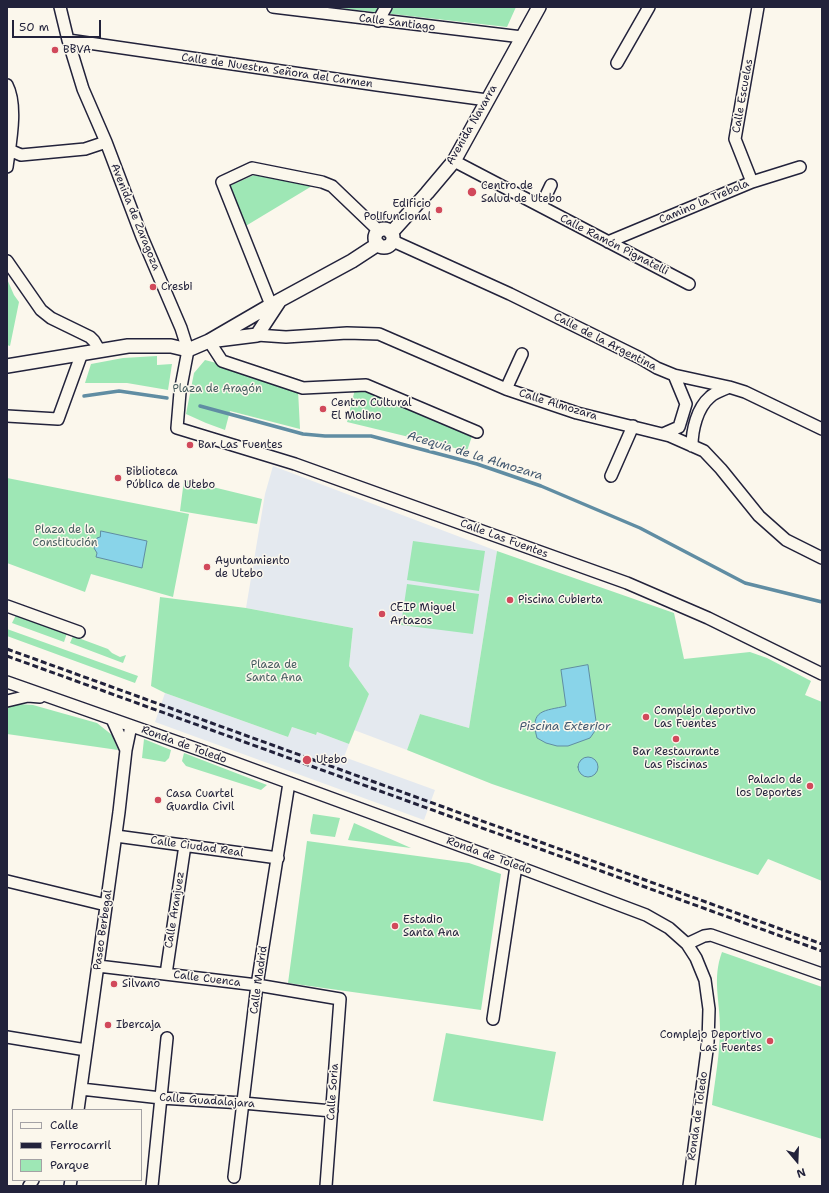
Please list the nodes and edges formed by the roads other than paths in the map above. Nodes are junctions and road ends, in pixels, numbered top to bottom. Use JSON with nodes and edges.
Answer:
{"nodes":[{"id":1,"x":60,"y":7,"type":"edge"},
{"id":2,"x":273,"y":7,"type":"edge"},
{"id":3,"x":386,"y":7,"type":"edge"},
{"id":4,"x":538,"y":7,"type":"edge"},
{"id":5,"x":649,"y":7,"type":"edge"},
{"id":6,"x":758,"y":7,"type":"edge"},
{"id":7,"x":378,"y":21,"type":"junction"},
{"id":8,"x":522,"y":37,"type":"junction"},
{"id":9,"x":68,"y":40,"type":"junction"},
{"id":10,"x":617,"y":63,"type":"dead end"},
{"id":11,"x":7,"y":86,"type":"edge"},
{"id":12,"x":487,"y":100,"type":"junction"},
{"id":13,"x":106,"y":142,"type":"junction"},
{"id":14,"x":8,"y":149,"type":"edge"},
{"id":15,"x":454,"y":161,"type":"junction"},
{"id":16,"x":800,"y":166,"type":"dead end"},
{"id":17,"x":7,"y":167,"type":"edge"},
{"id":18,"x":752,"y":182,"type":"junction"},
{"id":19,"x":551,"y":185,"type":"dead end"},
{"id":20,"x":541,"y":206,"type":"junction"},
{"id":21,"x":385,"y":237,"type":"junction"},
{"id":22,"x":608,"y":242,"type":"junction"},
{"id":23,"x":7,"y":262,"type":"edge"},
{"id":24,"x":689,"y":284,"type":"dead end"},
{"id":25,"x":276,"y":303,"type":"junction"},
{"id":26,"x":244,"y":321,"type":"junction"},
{"id":27,"x":254,"y":335,"type":"junction"},
{"id":28,"x":209,"y":341,"type":"junction"},
{"id":29,"x":188,"y":350,"type":"junction"},
{"id":30,"x":100,"y":351,"type":"junction"},
{"id":31,"x":82,"y":353,"type":"junction"},
{"id":32,"x":522,"y":354,"type":"dead end"},
{"id":33,"x":7,"y":366,"type":"edge"},
{"id":34,"x":674,"y":375,"type":"junction"},
{"id":35,"x":729,"y":387,"type":"junction"},
{"id":36,"x":506,"y":389,"type":"junction"},
{"id":37,"x":7,"y":416,"type":"edge"},
{"id":38,"x":633,"y":426,"type":"junction"},
{"id":39,"x":176,"y":428,"type":"joint"},
{"id":40,"x":822,"y":429,"type":"edge"},
{"id":41,"x":477,"y":432,"type":"dead end"},
{"id":42,"x":663,"y":434,"type":"junction"},
{"id":43,"x":692,"y":446,"type":"junction"},
{"id":44,"x":611,"y":476,"type":"dead end"},
{"id":45,"x":822,"y":558,"type":"edge"},
{"id":46,"x":7,"y":606,"type":"edge"},
{"id":47,"x":79,"y":632,"type":"dead end"},
{"id":48,"x":822,"y":674,"type":"edge"},
{"id":49,"x":7,"y":682,"type":"edge"},
{"id":50,"x":50,"y":698,"type":"junction"},
{"id":51,"x":7,"y":701,"type":"edge"},
{"id":52,"x":112,"y":719,"type":"junction"},
{"id":53,"x":131,"y":726,"type":"junction"},
{"id":54,"x":126,"y":750,"type":"junction"},
{"id":55,"x":289,"y":783,"type":"junction"},
{"id":56,"x":116,"y":836,"type":"junction"},
{"id":57,"x":185,"y":845,"type":"junction"},
{"id":58,"x":278,"y":858,"type":"junction"},
{"id":59,"x":516,"y":866,"type":"junction"},
{"id":60,"x":7,"y":882,"type":"edge"},
{"id":61,"x":106,"y":905,"type":"junction"},
{"id":62,"x":687,"y":944,"type":"junction"},
{"id":63,"x":98,"y":966,"type":"junction"},
{"id":64,"x":166,"y":974,"type":"junction"},
{"id":65,"x":822,"y":974,"type":"edge"},
{"id":66,"x":257,"y":985,"type":"junction"},
{"id":67,"x":340,"y":999,"type":"joint"},
{"id":68,"x":493,"y":1019,"type":"dead end"},
{"id":69,"x":7,"y":1037,"type":"edge"},
{"id":70,"x":167,"y":1038,"type":"dead end"},
{"id":71,"x":86,"y":1050,"type":"junction"},
{"id":72,"x":82,"y":1089,"type":"junction"},
{"id":73,"x":162,"y":1098,"type":"junction"},
{"id":74,"x":242,"y":1103,"type":"junction"},
{"id":75,"x":78,"y":1109,"type":"edge"},
{"id":76,"x":332,"y":1111,"type":"junction"},
{"id":77,"x":234,"y":1177,"type":"dead end"},
{"id":78,"x":152,"y":1186,"type":"edge"},
{"id":79,"x":326,"y":1186,"type":"edge"},
{"id":80,"x":688,"y":1186,"type":"edge"}],
"edges":[{"from":1,"to":9,"type":"street","name":"Avenida de Zaragoza"},
{"from":2,"to":7,"type":"street","name":"Calle Santiago"},
{"from":3,"to":7,"type":"street"},
{"from":4,"to":8,"type":"street","name":"Avenida Navarra"},
{"from":5,"to":10,"type":"street"},
{"from":6,"to":18,"type":"street","name":"Calle Escuelas"},
{"from":7,"to":8,"type":"street","name":"Calle Santiago"},
{"from":8,"to":12,"type":"street","name":"Avenida Navarra"},
{"from":9,"to":12,"type":"street","name":"Calle de Nuestra Señora del Carmen"},
{"from":9,"to":13,"type":"street","name":"Avenida de Zaragoza"},
{"from":11,"to":14,"type":"street"},
{"from":12,"to":15,"type":"street","name":"Avenida Navarra"},
{"from":13,"to":14,"type":"street"},
{"from":13,"to":29,"type":"street","name":"Avenida de Zaragoza"},
{"from":14,"to":17,"type":"street"},
{"from":15,"to":20,"type":"street","name":"Calle Ramón Pignatelli"},
{"from":15,"to":21,"type":"street","name":"Avenida Navarra"},
{"from":16,"to":18,"type":"street","name":"Camino la Trebola"},
{"from":18,"to":22,"type":"street","name":"Camino la Trebola"},
{"from":19,"to":20,"type":"street"},
{"from":20,"to":22,"type":"street","name":"Calle Ramón Pignatelli"},
{"from":21,"to":25,"type":"street","name":"Avenida Navarra"},
{"from":21,"to":25,"type":"street","name":"Calle de la Argentina"},
{"from":21,"to":34,"type":"street","name":"Calle de la Argentina"},
{"from":22,"to":24,"type":"street","name":"Calle Ramón Pignatelli"},
{"from":23,"to":30,"type":"street"},
{"from":25,"to":26,"type":"street","name":"Avenida Navarra"},
{"from":25,"to":27,"type":"street","name":"Avenida Navarra"},
{"from":26,"to":27,"type":"street"},
{"from":26,"to":28,"type":"street","name":"Avenida Navarra"},
{"from":27,"to":28,"type":"street","name":"Avenida Navarra"},
{"from":27,"to":36,"type":"street","name":"Calle Almozara"},
{"from":28,"to":29,"type":"street","name":"Avenida Navarra"},
{"from":28,"to":41,"type":"street"},
{"from":29,"to":30,"type":"street"},
{"from":29,"to":39,"type":"street","name":"Avenida de Zaragoza"},
{"from":30,"to":31,"type":"street"},
{"from":31,"to":33,"type":"street"},
{"from":31,"to":37,"type":"street"},
{"from":32,"to":36,"type":"street"},
{"from":34,"to":35,"type":"street","name":"Calle de la Argentina"},
{"from":34,"to":42,"type":"street"},
{"from":35,"to":40,"type":"street","name":"Calle de la Argentina"},
{"from":35,"to":43,"type":"street"},
{"from":36,"to":38,"type":"street","name":"Calle Almozara"},
{"from":38,"to":42,"type":"street","name":"Calle Almozara"},
{"from":38,"to":44,"type":"street"},
{"from":39,"to":48,"type":"street","name":"Calle Las Fuentes"},
{"from":42,"to":43,"type":"street","name":"Calle Almozara"},
{"from":43,"to":45,"type":"street","name":"Calle Almozara"},
{"from":46,"to":47,"type":"street"},
{"from":49,"to":50,"type":"street","name":"Ronda de Toledo"},
{"from":50,"to":51,"type":"street","name":"Ronda de Toledo"},
{"from":50,"to":52,"type":"street","name":"Ronda de Toledo"},
{"from":52,"to":53,"type":"street","name":"Ronda de Toledo"},
{"from":52,"to":54,"type":"street"},
{"from":53,"to":54,"type":"street","name":"Paseo Berbegal"},
{"from":53,"to":55,"type":"street","name":"Ronda de Toledo"},
{"from":54,"to":56,"type":"street","name":"Paseo Berbegal"},
{"from":55,"to":58,"type":"street","name":"Calle Madrid"},
{"from":55,"to":59,"type":"street","name":"Ronda de Toledo"},
{"from":56,"to":57,"type":"street","name":"Calle Ciudad Real"},
{"from":56,"to":61,"type":"street","name":"Paseo Berbegal"},
{"from":57,"to":58,"type":"street","name":"Calle Ciudad Real"},
{"from":57,"to":64,"type":"street","name":"Calle Aranjuez"},
{"from":58,"to":66,"type":"street","name":"Calle Madrid"},
{"from":59,"to":62,"type":"street","name":"Ronda de Toledo"},
{"from":59,"to":68,"type":"street"},
{"from":60,"to":61,"type":"street"},
{"from":61,"to":63,"type":"street","name":"Paseo Berbegal"},
{"from":62,"to":65,"type":"street"},
{"from":62,"to":80,"type":"street","name":"Ronda de Toledo"},
{"from":63,"to":64,"type":"street","name":"Calle Cuenca"},
{"from":63,"to":71,"type":"street","name":"Paseo Berbegal"},
{"from":64,"to":66,"type":"street","name":"Calle Cuenca"},
{"from":66,"to":67,"type":"street","name":"Calle Cuenca"},
{"from":66,"to":74,"type":"street","name":"Calle Madrid"},
{"from":67,"to":76,"type":"street","name":"Calle Soria"},
{"from":69,"to":71,"type":"street"},
{"from":70,"to":73,"type":"street"},
{"from":71,"to":72,"type":"street","name":"Paseo Berbegal"},
{"from":72,"to":73,"type":"street","name":"Calle Guadalajara"},
{"from":72,"to":75,"type":"street","name":"Paseo Berbegal"},
{"from":73,"to":74,"type":"street","name":"Calle Guadalajara"},
{"from":73,"to":78,"type":"street"},
{"from":74,"to":76,"type":"street","name":"Calle Guadalajara"},
{"from":74,"to":77,"type":"street","name":"Calle Madrid"},
{"from":76,"to":79,"type":"street","name":"Calle Soria"}]}
